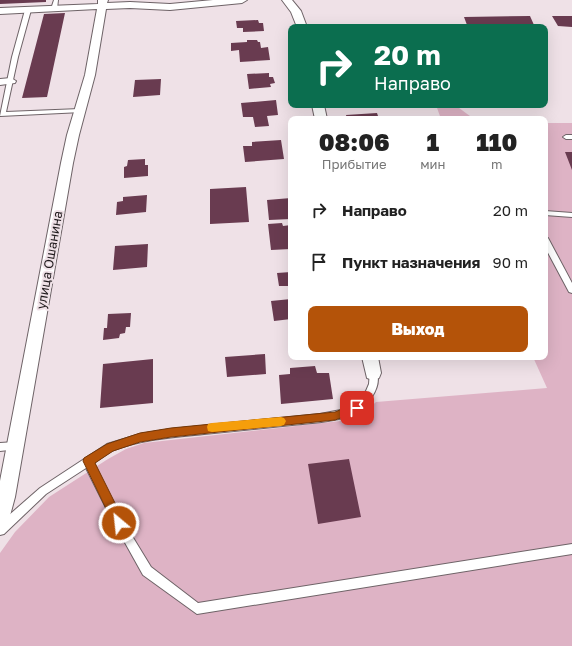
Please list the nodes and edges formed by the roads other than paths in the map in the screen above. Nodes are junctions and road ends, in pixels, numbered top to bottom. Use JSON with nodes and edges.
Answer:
{"nodes":[{"id":1,"x":242,"y":0,"type":"edge"},
{"id":2,"x":287,"y":0,"type":"edge"},
{"id":3,"x":102,"y":3,"type":"edge"},
{"id":4,"x":56,"y":4,"type":"edge"},
{"id":5,"x":28,"y":10,"type":"junction"},
{"id":6,"x":0,"y":11,"type":"edge"},
{"id":7,"x":301,"y":24,"type":"edge"},
{"id":8,"x":11,"y":81,"type":"junction"},
{"id":9,"x":0,"y":82,"type":"edge"},
{"id":10,"x":80,"y":111,"type":"junction"},
{"id":11,"x":2,"y":114,"type":"edge"},
{"id":12,"x":548,"y":212,"type":"edge"},
{"id":13,"x":572,"y":215,"type":"edge"},
{"id":14,"x":548,"y":246,"type":"edge"},
{"id":15,"x":572,"y":290,"type":"edge"},
{"id":16,"x":371,"y":360,"type":"edge"},
{"id":17,"x":373,"y":373,"type":"joint"},
{"id":18,"x":15,"y":446,"type":"junction"},
{"id":19,"x":0,"y":447,"type":"edge"},
{"id":20,"x":88,"y":461,"type":"junction"},
{"id":21,"x":0,"y":521,"type":"edge"},
{"id":22,"x":0,"y":530,"type":"edge"},
{"id":23,"x":572,"y":549,"type":"edge"}],
"edges":[{"from":1,"to":3,"type":"street"},
{"from":2,"to":7,"type":"street"},
{"from":3,"to":4,"type":"street"},
{"from":3,"to":10,"type":"street","name":"улица Ошанина"},
{"from":4,"to":5,"type":"street"},
{"from":5,"to":6,"type":"street"},
{"from":5,"to":8,"type":"lane"},
{"from":8,"to":9,"type":"street"},
{"from":8,"to":11,"type":"lane"},
{"from":10,"to":11,"type":"lane"},
{"from":10,"to":18,"type":"street","name":"улица Ошанина"},
{"from":12,"to":13,"type":"lane"},
{"from":14,"to":15,"type":"lane"},
{"from":16,"to":17,"type":"street"},
{"from":17,"to":20,"type":"lane"},
{"from":18,"to":19,"type":"lane"},
{"from":18,"to":21,"type":"street","name":"улица Ошанина"},
{"from":20,"to":22,"type":"lane"},
{"from":20,"to":23,"type":"lane"}]}
